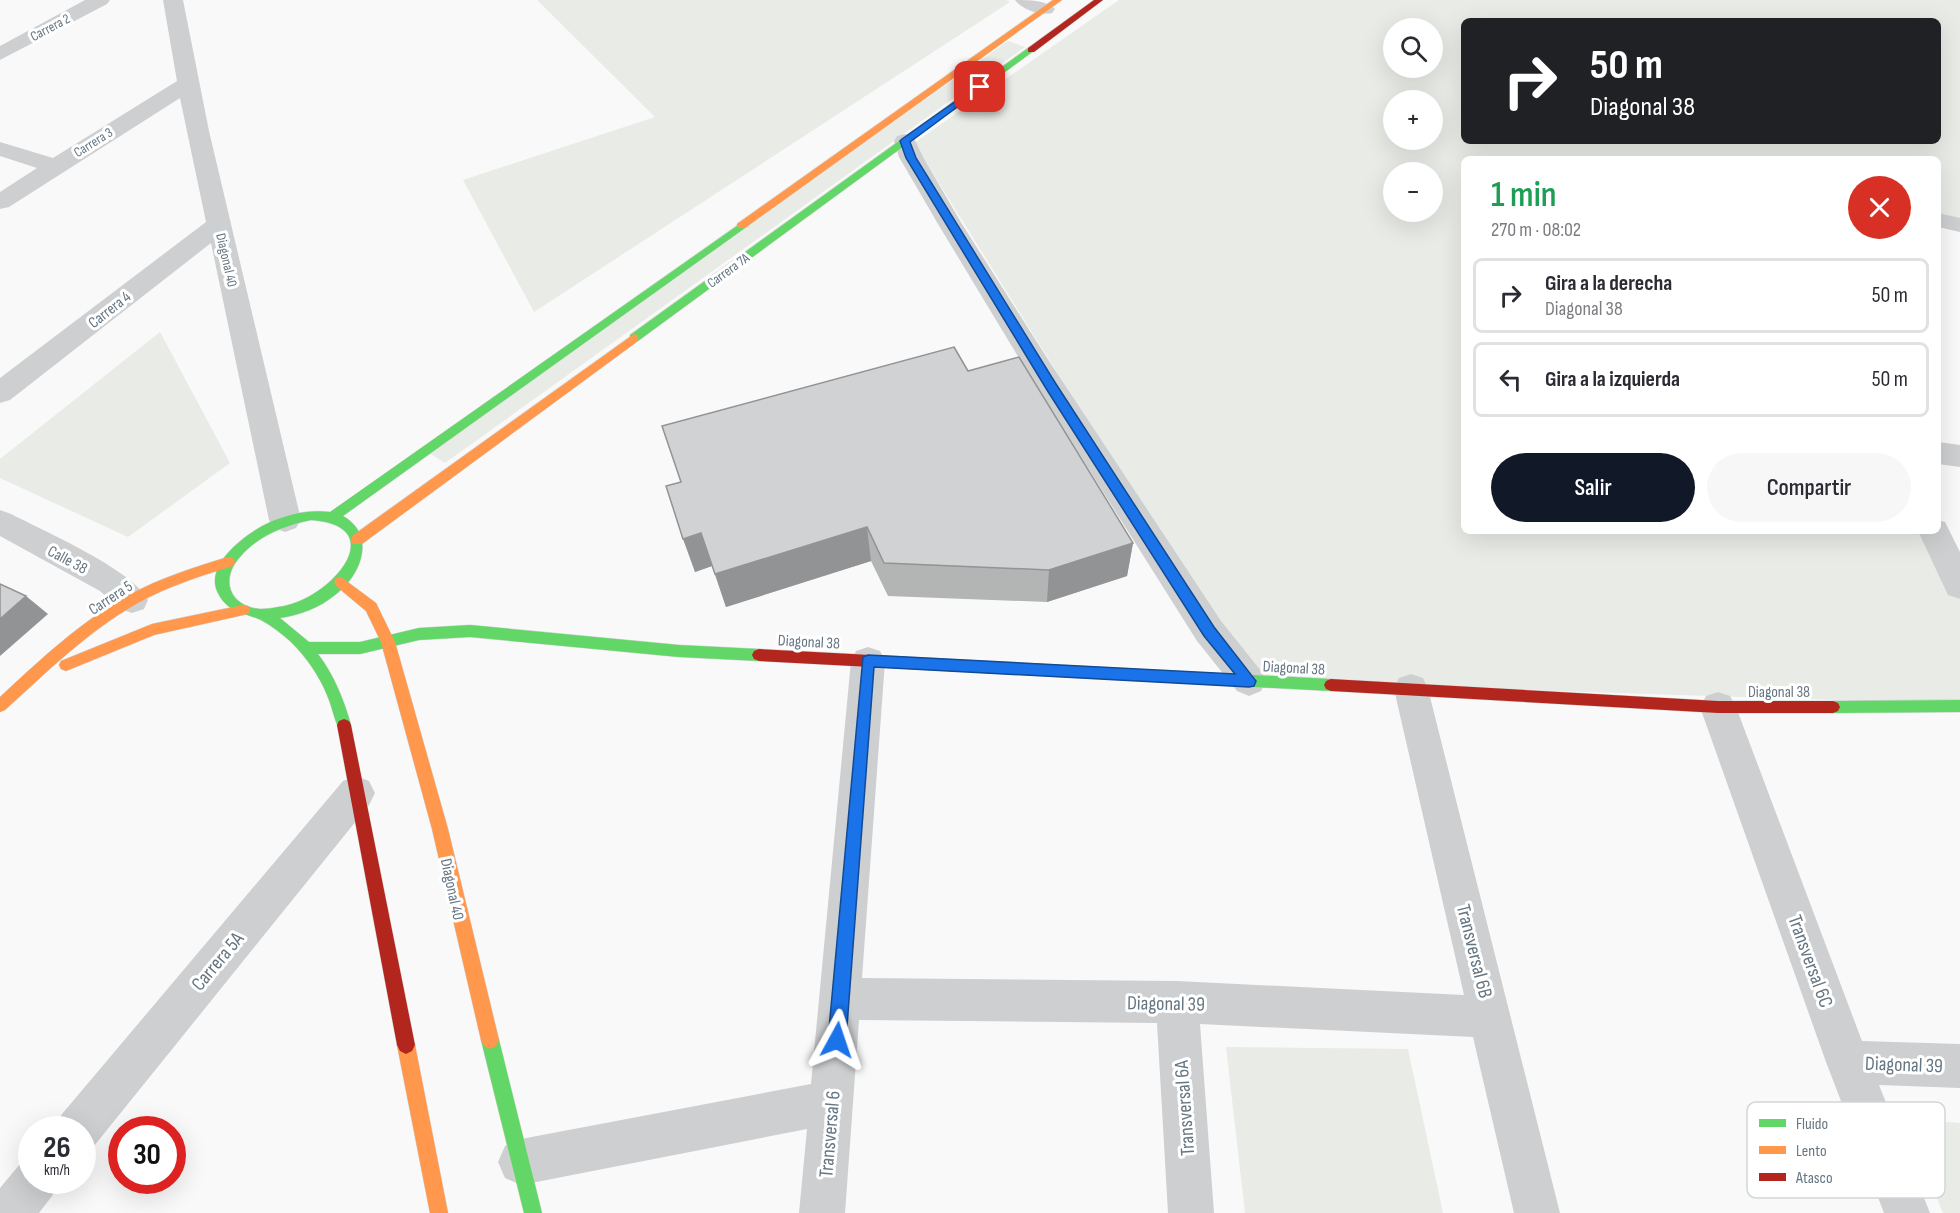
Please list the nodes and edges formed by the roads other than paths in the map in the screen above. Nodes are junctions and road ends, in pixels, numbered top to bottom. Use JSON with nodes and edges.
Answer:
{"nodes":[{"id":1,"x":100,"y":0,"type":"edge"},
{"id":2,"x":173,"y":0,"type":"edge"},
{"id":3,"x":1025,"y":0,"type":"edge"},
{"id":4,"x":1099,"y":0,"type":"edge"},
{"id":5,"x":1052,"y":5,"type":"edge"},
{"id":6,"x":0,"y":54,"type":"edge"},
{"id":7,"x":187,"y":84,"type":"junction"},
{"id":8,"x":905,"y":141,"type":"junction"},
{"id":9,"x":0,"y":149,"type":"edge"},
{"id":10,"x":54,"y":166,"type":"junction"},
{"id":11,"x":0,"y":202,"type":"edge"},
{"id":12,"x":1941,"y":221,"type":"edge"},
{"id":13,"x":218,"y":225,"type":"junction"},
{"id":14,"x":1960,"y":225,"type":"edge"},
{"id":15,"x":0,"y":393,"type":"edge"},
{"id":16,"x":1941,"y":453,"type":"edge"},
{"id":17,"x":1960,"y":456,"type":"edge"},
{"id":18,"x":332,"y":517,"type":"junction"},
{"id":19,"x":285,"y":520,"type":"junction"},
{"id":20,"x":0,"y":522,"type":"edge"},
{"id":21,"x":1935,"y":534,"type":"edge"},
{"id":22,"x":357,"y":540,"type":"junction"},
{"id":23,"x":228,"y":562,"type":"junction"},
{"id":24,"x":341,"y":582,"type":"junction"},
{"id":25,"x":1960,"y":586,"type":"edge"},
{"id":26,"x":132,"y":600,"type":"junction"},
{"id":27,"x":243,"y":610,"type":"junction"},
{"id":28,"x":261,"y":614,"type":"junction"},
{"id":29,"x":388,"y":642,"type":"junction"},
{"id":30,"x":306,"y":648,"type":"junction"},
{"id":31,"x":868,"y":661,"type":"junction"},
{"id":32,"x":1249,"y":681,"type":"junction"},
{"id":33,"x":24,"y":685,"type":"junction"},
{"id":34,"x":1411,"y":689,"type":"junction"},
{"id":35,"x":0,"y":706,"type":"edge"},
{"id":36,"x":1960,"y":706,"type":"edge"},
{"id":37,"x":1718,"y":708,"type":"junction"},
{"id":38,"x":356,"y":793,"type":"junction"},
{"id":39,"x":841,"y":999,"type":"junction"},
{"id":40,"x":1177,"y":1002,"type":"junction"},
{"id":41,"x":1491,"y":1017,"type":"junction"},
{"id":42,"x":1848,"y":1062,"type":"junction"},
{"id":43,"x":1960,"y":1066,"type":"edge"},
{"id":44,"x":832,"y":1102,"type":"junction"},
{"id":45,"x":1864,"y":1102,"type":"edge"},
{"id":46,"x":90,"y":1116,"type":"edge"},
{"id":47,"x":520,"y":1162,"type":"junction"},
{"id":48,"x":25,"y":1194,"type":"edge"},
{"id":49,"x":1901,"y":1198,"type":"edge"},
{"id":50,"x":9,"y":1213,"type":"edge"},
{"id":51,"x":439,"y":1213,"type":"edge"},
{"id":52,"x":533,"y":1213,"type":"edge"},
{"id":53,"x":822,"y":1213,"type":"edge"},
{"id":54,"x":1191,"y":1213,"type":"edge"},
{"id":55,"x":1537,"y":1213,"type":"edge"},
{"id":56,"x":1907,"y":1213,"type":"edge"}],
"edges":[{"from":1,"to":6,"type":"street","name":"Carrera 2"},
{"from":2,"to":7,"type":"street","name":"Diagonal 40"},
{"from":3,"to":5,"type":"street"},
{"from":4,"to":8,"type":"main road","name":"Carrera 7A"},
{"from":5,"to":18,"type":"main road","name":"Carrera 7A"},
{"from":7,"to":10,"type":"street","name":"Carrera 3"},
{"from":7,"to":13,"type":"street","name":"Diagonal 40"},
{"from":8,"to":22,"type":"main road","name":"Carrera 7A"},
{"from":8,"to":32,"type":"street"},
{"from":9,"to":10,"type":"street"},
{"from":10,"to":11,"type":"street","name":"Carrera 3"},
{"from":12,"to":14,"type":"street"},
{"from":13,"to":15,"type":"street","name":"Carrera 4"},
{"from":13,"to":19,"type":"street","name":"Diagonal 40"},
{"from":16,"to":17,"type":"street"},
{"from":18,"to":19,"type":"main road"},
{"from":18,"to":22,"type":"main road"},
{"from":19,"to":23,"type":"main road"},
{"from":20,"to":26,"type":"street","name":"Calle 38"},
{"from":21,"to":25,"type":"street"},
{"from":22,"to":24,"type":"main road"},
{"from":23,"to":26,"type":"main road","name":"Carrera 5"},
{"from":23,"to":27,"type":"main road"},
{"from":24,"to":28,"type":"main road"},
{"from":24,"to":29,"type":"main road","name":"Diagonal 40"},
{"from":26,"to":33,"type":"main road","name":"Carrera 5"},
{"from":27,"to":28,"type":"main road"},
{"from":27,"to":33,"type":"main road","name":"Carrera 5"},
{"from":28,"to":30,"type":"main road"},
{"from":29,"to":30,"type":"main road","name":"Diagonal 38"},
{"from":29,"to":31,"type":"main road","name":"Diagonal 38"},
{"from":29,"to":47,"type":"main road","name":"Diagonal 40"},
{"from":30,"to":38,"type":"main road"},
{"from":31,"to":32,"type":"main road","name":"Diagonal 38"},
{"from":31,"to":39,"type":"street","name":"Transversal 6"},
{"from":32,"to":34,"type":"main road","name":"Diagonal 38"},
{"from":33,"to":35,"type":"main road","name":"Carrera 5"},
{"from":34,"to":37,"type":"main road","name":"Diagonal 38"},
{"from":34,"to":41,"type":"street","name":"Transversal 6B"},
{"from":36,"to":37,"type":"main road","name":"Diagonal 38"},
{"from":37,"to":42,"type":"street","name":"Transversal 6C"},
{"from":38,"to":46,"type":"street","name":"Carrera 5A"},
{"from":38,"to":51,"type":"main road"},
{"from":39,"to":40,"type":"street","name":"Diagonal 39"},
{"from":39,"to":44,"type":"street","name":"Transversal 6"},
{"from":40,"to":41,"type":"street","name":"Diagonal 39"},
{"from":40,"to":54,"type":"street","name":"Transversal 6A"},
{"from":41,"to":55,"type":"street","name":"Transversal 6B"},
{"from":42,"to":43,"type":"street","name":"Diagonal 39"},
{"from":42,"to":45,"type":"street","name":"Transversal 6C"},
{"from":44,"to":47,"type":"street"},
{"from":44,"to":53,"type":"street","name":"Transversal 6"},
{"from":47,"to":52,"type":"main road","name":"Diagonal 40"},
{"from":48,"to":50,"type":"street"},
{"from":49,"to":56,"type":"street","name":"Transversal 6C"}]}
